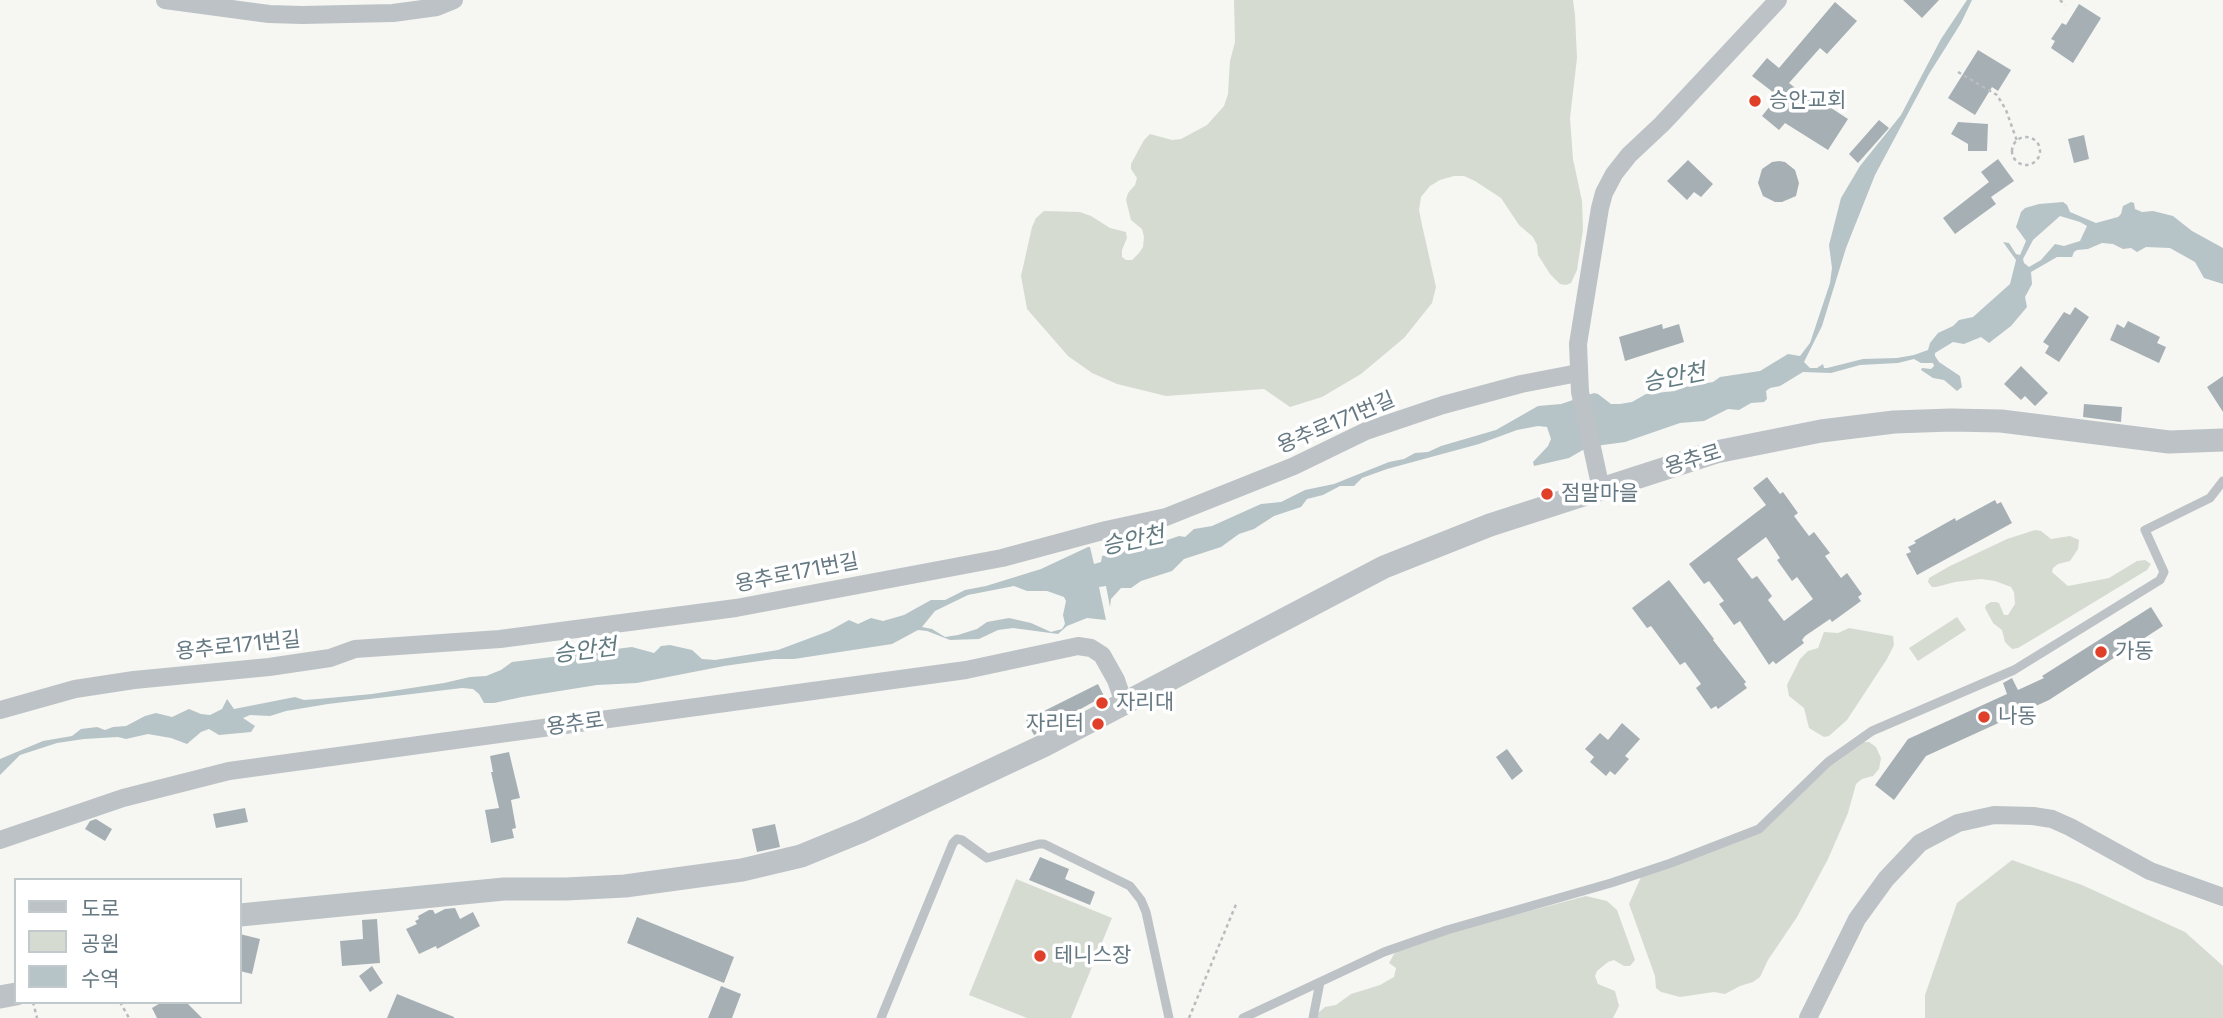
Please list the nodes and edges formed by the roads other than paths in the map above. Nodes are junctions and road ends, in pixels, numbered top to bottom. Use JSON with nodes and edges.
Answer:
{"nodes":[{"id":1,"x":165,"y":0,"type":"edge"},
{"id":2,"x":454,"y":0,"type":"edge"},
{"id":3,"x":1778,"y":0,"type":"edge"},
{"id":4,"x":1578,"y":373,"type":"junction"},
{"id":5,"x":2223,"y":440,"type":"edge"},
{"id":6,"x":1599,"y":479,"type":"junction"},
{"id":7,"x":2223,"y":481,"type":"edge"},
{"id":8,"x":1125,"y":704,"type":"junction"},
{"id":9,"x":0,"y":710,"type":"edge"},
{"id":10,"x":0,"y":840,"type":"edge"},
{"id":11,"x":2223,"y":897,"type":"edge"},
{"id":12,"x":242,"y":915,"type":"edge"},
{"id":13,"x":1320,"y":982,"type":"junction"},
{"id":14,"x":881,"y":1018,"type":"edge"},
{"id":15,"x":1169,"y":1018,"type":"edge"},
{"id":16,"x":1243,"y":1018,"type":"edge"},
{"id":17,"x":1313,"y":1018,"type":"edge"},
{"id":18,"x":1808,"y":1018,"type":"edge"}],
"edges":[{"from":1,"to":2,"type":"street"},
{"from":3,"to":4,"type":"street"},
{"from":4,"to":6,"type":"street"},
{"from":4,"to":9,"type":"street","name":"용추로171번길"},
{"from":5,"to":6,"type":"street","name":"용추로"},
{"from":6,"to":8,"type":"street","name":"용추로"},
{"from":7,"to":13,"type":"lane"},
{"from":8,"to":10,"type":"street","name":"용추로"},
{"from":8,"to":12,"type":"street","name":"용추로"},
{"from":11,"to":18,"type":"street"},
{"from":13,"to":16,"type":"lane"},
{"from":13,"to":17,"type":"lane"},
{"from":14,"to":15,"type":"lane"}]}
